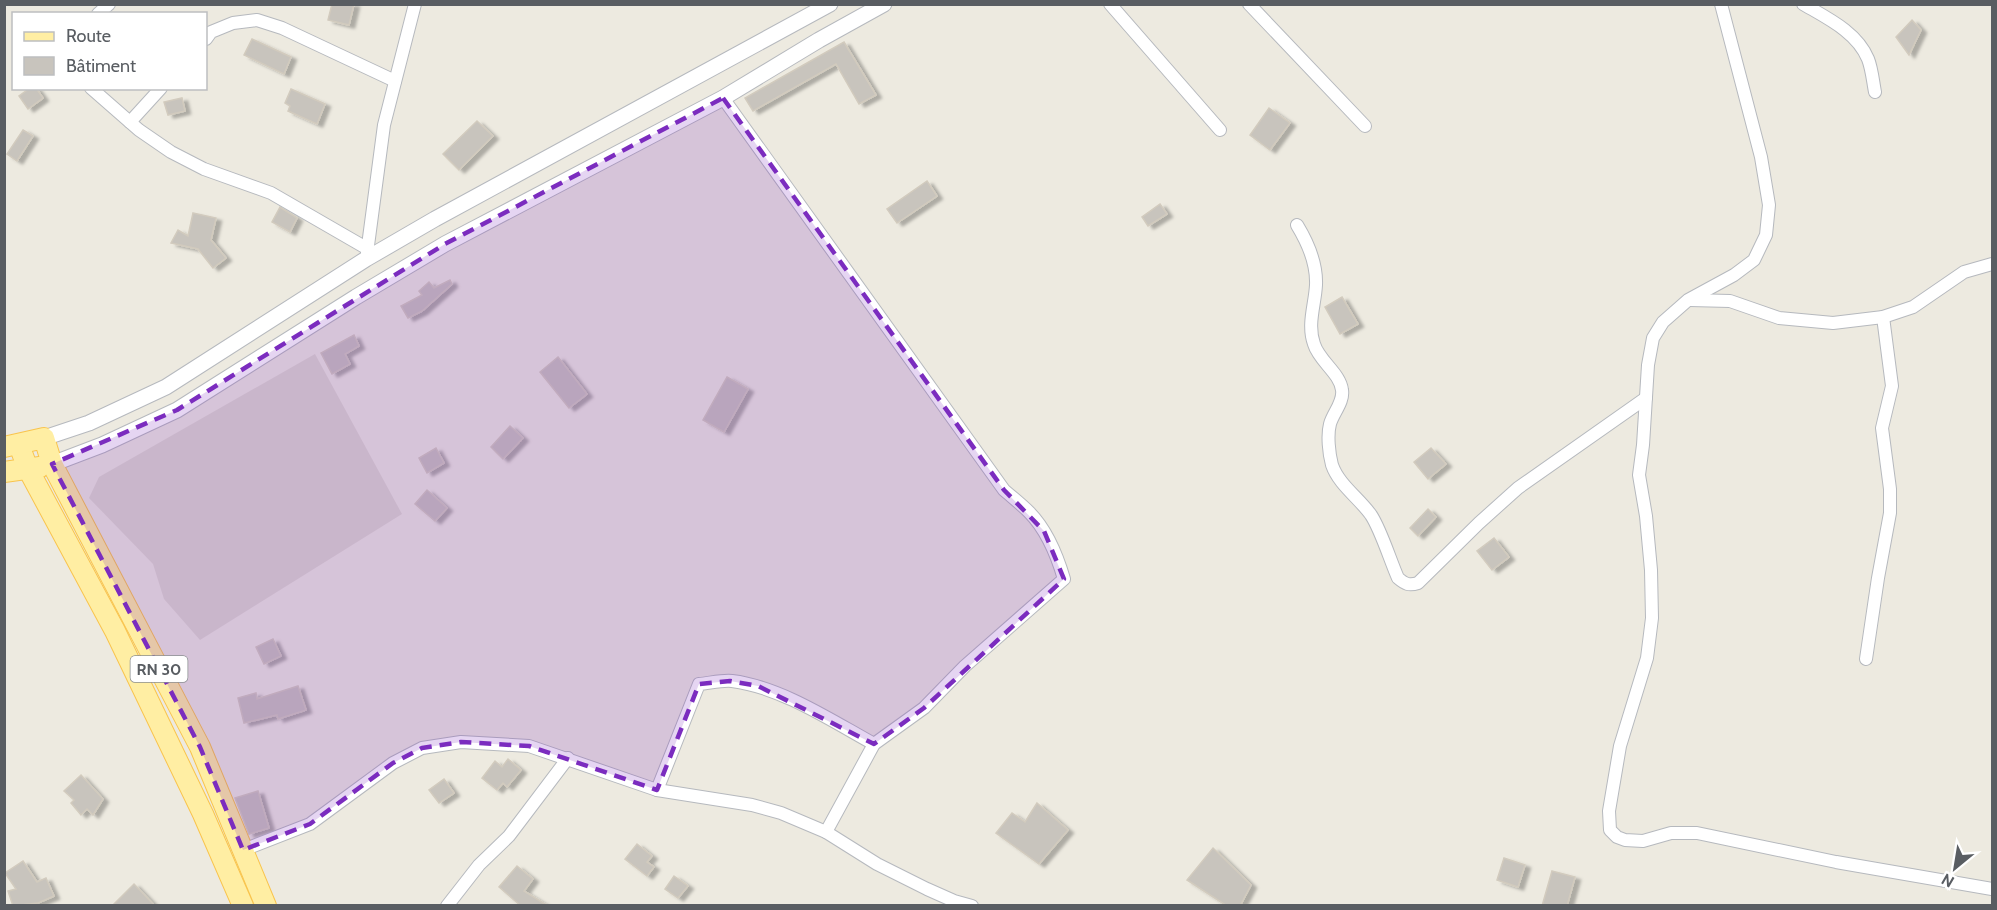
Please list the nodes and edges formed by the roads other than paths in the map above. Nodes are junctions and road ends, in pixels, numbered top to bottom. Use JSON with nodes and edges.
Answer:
{"nodes":[{"id":1,"x":415,"y":4,"type":"edge"},
{"id":2,"x":884,"y":4,"type":"edge"},
{"id":3,"x":1110,"y":4,"type":"edge"},
{"id":4,"x":1249,"y":4,"type":"edge"},
{"id":5,"x":1721,"y":4,"type":"edge"},
{"id":6,"x":1803,"y":4,"type":"edge"},
{"id":7,"x":828,"y":5,"type":"edge"},
{"id":8,"x":207,"y":38,"type":"edge"},
{"id":9,"x":396,"y":81,"type":"junction"},
{"id":10,"x":93,"y":90,"type":"edge"},
{"id":11,"x":159,"y":90,"type":"edge"},
{"id":12,"x":1875,"y":92,"type":"dead end"},
{"id":13,"x":723,"y":98,"type":"junction"},
{"id":14,"x":130,"y":122,"type":"junction"},
{"id":15,"x":1365,"y":126,"type":"dead end"},
{"id":16,"x":1220,"y":130,"type":"dead end"},
{"id":17,"x":1297,"y":225,"type":"dead end"},
{"id":18,"x":367,"y":254,"type":"junction"},
{"id":19,"x":1992,"y":264,"type":"edge"},
{"id":20,"x":1688,"y":300,"type":"junction"},
{"id":21,"x":1883,"y":317,"type":"junction"},
{"id":22,"x":1646,"y":398,"type":"junction"},
{"id":23,"x":44,"y":438,"type":"junction"},
{"id":24,"x":12,"y":446,"type":"edge"},
{"id":25,"x":52,"y":464,"type":"junction"},
{"id":26,"x":28,"y":469,"type":"junction"},
{"id":27,"x":4,"y":472,"type":"edge"},
{"id":28,"x":1866,"y":659,"type":"dead end"},
{"id":29,"x":874,"y":744,"type":"junction"},
{"id":30,"x":568,"y":758,"type":"junction"},
{"id":31,"x":657,"y":790,"type":"junction"},
{"id":32,"x":826,"y":832,"type":"junction"},
{"id":33,"x":243,"y":850,"type":"junction"},
{"id":34,"x":1992,"y":889,"type":"edge"},
{"id":35,"x":242,"y":905,"type":"edge"},
{"id":36,"x":266,"y":906,"type":"edge"},
{"id":37,"x":447,"y":906,"type":"edge"},
{"id":38,"x":972,"y":906,"type":"edge"}],
"edges":[{"from":1,"to":9,"type":"street"},
{"from":2,"to":13,"type":"street"},
{"from":3,"to":16,"type":"street"},
{"from":4,"to":15,"type":"street"},
{"from":5,"to":20,"type":"street"},
{"from":6,"to":12,"type":"street"},
{"from":7,"to":18,"type":"street"},
{"from":8,"to":9,"type":"street"},
{"from":9,"to":18,"type":"street"},
{"from":10,"to":14,"type":"street"},
{"from":11,"to":14,"type":"street"},
{"from":13,"to":25,"type":"street"},
{"from":13,"to":29,"type":"street"},
{"from":14,"to":18,"type":"street"},
{"from":17,"to":22,"type":"street"},
{"from":18,"to":23,"type":"street"},
{"from":19,"to":21,"type":"street"},
{"from":20,"to":21,"type":"street"},
{"from":20,"to":22,"type":"street"},
{"from":21,"to":28,"type":"street"},
{"from":22,"to":34,"type":"street"},
{"from":23,"to":24,"type":"main road","number":"RN 30"},
{"from":23,"to":25,"type":"main road","number":"RN 30"},
{"from":24,"to":26,"type":"main road","number":"RN 30"},
{"from":25,"to":26,"type":"main road"},
{"from":25,"to":33,"type":"main road","number":"RN 30"},
{"from":26,"to":27,"type":"main road"},
{"from":26,"to":35,"type":"main road","number":"RN 30"},
{"from":29,"to":31,"type":"street"},
{"from":29,"to":32,"type":"street"},
{"from":30,"to":31,"type":"street"},
{"from":30,"to":33,"type":"street"},
{"from":30,"to":37,"type":"street"},
{"from":31,"to":32,"type":"street"},
{"from":32,"to":38,"type":"street"},
{"from":33,"to":36,"type":"main road","number":"RN 30"}]}
